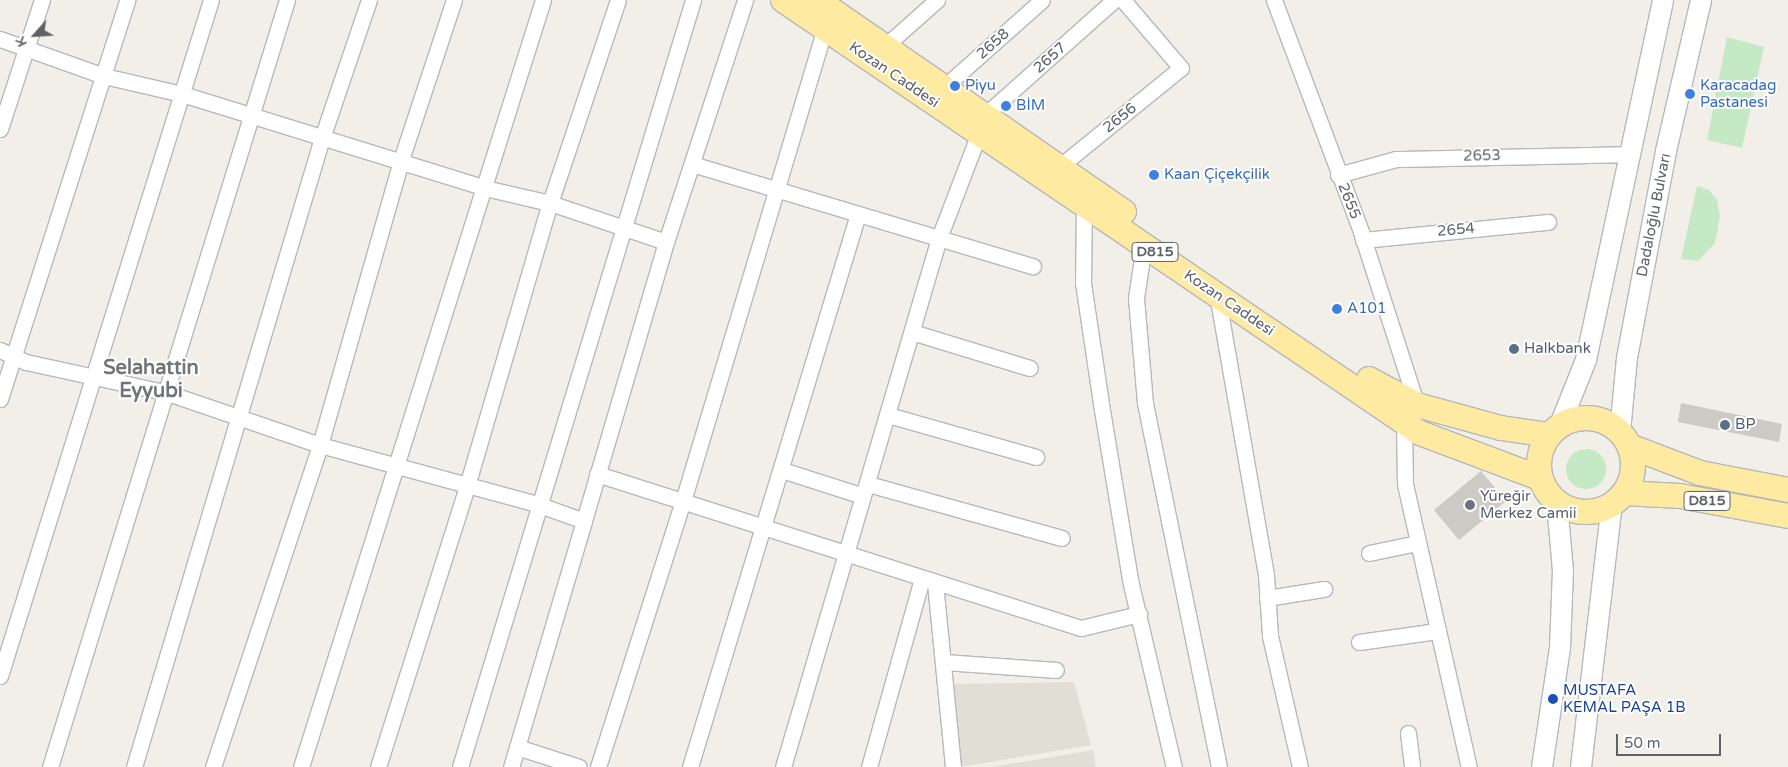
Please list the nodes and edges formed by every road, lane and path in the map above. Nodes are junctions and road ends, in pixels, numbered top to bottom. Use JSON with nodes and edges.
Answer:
{"nodes":[{"id":1,"x":42,"y":0,"type":"edge"},
{"id":2,"x":127,"y":0,"type":"edge"},
{"id":3,"x":212,"y":0,"type":"edge"},
{"id":4,"x":287,"y":0,"type":"edge"},
{"id":5,"x":369,"y":0,"type":"edge"},
{"id":6,"x":454,"y":0,"type":"edge"},
{"id":7,"x":543,"y":0,"type":"edge"},
{"id":8,"x":618,"y":0,"type":"edge"},
{"id":9,"x":693,"y":0,"type":"edge"},
{"id":10,"x":745,"y":0,"type":"edge"},
{"id":11,"x":783,"y":0,"type":"edge"},
{"id":12,"x":937,"y":0,"type":"edge"},
{"id":13,"x":1042,"y":0,"type":"edge"},
{"id":14,"x":1114,"y":0,"type":"edge"},
{"id":15,"x":1123,"y":0,"type":"edge"},
{"id":16,"x":1274,"y":0,"type":"edge"},
{"id":17,"x":1663,"y":0,"type":"edge"},
{"id":18,"x":1701,"y":0,"type":"edge"},
{"id":19,"x":821,"y":1,"type":"edge"},
{"id":20,"x":826,"y":29,"type":"junction"},
{"id":21,"x":0,"y":39,"type":"edge"},
{"id":22,"x":884,"y":47,"type":"junction"},
{"id":23,"x":26,"y":48,"type":"junction"},
{"id":24,"x":104,"y":76,"type":"junction"},
{"id":25,"x":943,"y":88,"type":"junction"},
{"id":26,"x":182,"y":94,"type":"junction"},
{"id":27,"x":250,"y":116,"type":"junction"},
{"id":28,"x":982,"y":124,"type":"junction"},
{"id":29,"x":0,"y":129,"type":"edge"},
{"id":30,"x":322,"y":138,"type":"junction"},
{"id":31,"x":1629,"y":154,"type":"junction"},
{"id":32,"x":401,"y":160,"type":"junction"},
{"id":33,"x":692,"y":164,"type":"junction"},
{"id":34,"x":1060,"y":167,"type":"junction"},
{"id":35,"x":1338,"y":174,"type":"junction"},
{"id":36,"x":778,"y":187,"type":"junction"},
{"id":37,"x":485,"y":188,"type":"junction"},
{"id":38,"x":550,"y":203,"type":"junction"},
{"id":39,"x":1084,"y":204,"type":"junction"},
{"id":40,"x":858,"y":214,"type":"junction"},
{"id":41,"x":1548,"y":222,"type":"dead end"},
{"id":42,"x":621,"y":229,"type":"junction"},
{"id":43,"x":939,"y":238,"type":"junction"},
{"id":44,"x":1364,"y":240,"type":"junction"},
{"id":45,"x":666,"y":242,"type":"junction"},
{"id":46,"x":1144,"y":244,"type":"junction"},
{"id":47,"x":1033,"y":266,"type":"dead end"},
{"id":48,"x":1217,"y":294,"type":"junction"},
{"id":49,"x":912,"y":332,"type":"junction"},
{"id":50,"x":7,"y":352,"type":"edge"},
{"id":51,"x":1030,"y":368,"type":"dead end"},
{"id":52,"x":94,"y":377,"type":"junction"},
{"id":53,"x":168,"y":392,"type":"junction"},
{"id":54,"x":0,"y":399,"type":"edge"},
{"id":55,"x":1410,"y":414,"type":"junction"},
{"id":56,"x":888,"y":415,"type":"junction"},
{"id":57,"x":240,"y":419,"type":"junction"},
{"id":58,"x":1554,"y":430,"type":"junction"},
{"id":59,"x":1625,"y":439,"type":"junction"},
{"id":60,"x":320,"y":445,"type":"junction"},
{"id":61,"x":1036,"y":457,"type":"dead end"},
{"id":62,"x":396,"y":466,"type":"junction"},
{"id":63,"x":782,"y":470,"type":"junction"},
{"id":64,"x":597,"y":474,"type":"junction"},
{"id":65,"x":1540,"y":478,"type":"junction"},
{"id":66,"x":467,"y":486,"type":"junction"},
{"id":67,"x":866,"y":490,"type":"junction"},
{"id":68,"x":1788,"y":490,"type":"edge"},
{"id":69,"x":1618,"y":499,"type":"junction"},
{"id":70,"x":683,"y":502,"type":"junction"},
{"id":71,"x":1557,"y":502,"type":"junction"},
{"id":72,"x":537,"y":504,"type":"junction"},
{"id":73,"x":1788,"y":516,"type":"edge"},
{"id":74,"x":584,"y":521,"type":"junction"},
{"id":75,"x":764,"y":526,"type":"junction"},
{"id":76,"x":1062,"y":538,"type":"dead end"},
{"id":77,"x":1417,"y":543,"type":"junction"},
{"id":78,"x":845,"y":553,"type":"junction"},
{"id":79,"x":1369,"y":553,"type":"dead end"},
{"id":80,"x":928,"y":580,"type":"junction"},
{"id":81,"x":1324,"y":589,"type":"dead end"},
{"id":82,"x":1267,"y":598,"type":"junction"},
{"id":83,"x":1139,"y":614,"type":"junction"},
{"id":84,"x":1437,"y":631,"type":"junction"},
{"id":85,"x":1359,"y":642,"type":"dead end"},
{"id":86,"x":945,"y":662,"type":"junction"},
{"id":87,"x":1056,"y":670,"type":"dead end"},
{"id":88,"x":0,"y":676,"type":"edge"},
{"id":89,"x":1408,"y":733,"type":"dead end"},
{"id":90,"x":517,"y":747,"type":"junction"},
{"id":91,"x":951,"y":763,"type":"edge"},
{"id":92,"x":50,"y":767,"type":"edge"},
{"id":93,"x":134,"y":767,"type":"edge"},
{"id":94,"x":213,"y":767,"type":"edge"},
{"id":95,"x":301,"y":767,"type":"edge"},
{"id":96,"x":378,"y":767,"type":"edge"},
{"id":97,"x":460,"y":767,"type":"edge"},
{"id":98,"x":511,"y":767,"type":"edge"},
{"id":99,"x":579,"y":767,"type":"edge"},
{"id":100,"x":598,"y":767,"type":"edge"},
{"id":101,"x":690,"y":767,"type":"edge"},
{"id":102,"x":782,"y":767,"type":"edge"},
{"id":103,"x":868,"y":767,"type":"edge"},
{"id":104,"x":1174,"y":767,"type":"edge"},
{"id":105,"x":1219,"y":767,"type":"edge"},
{"id":106,"x":1300,"y":767,"type":"edge"},
{"id":107,"x":1412,"y":767,"type":"edge"},
{"id":108,"x":1469,"y":767,"type":"edge"},
{"id":109,"x":1542,"y":767,"type":"edge"},
{"id":110,"x":1580,"y":767,"type":"edge"}],
"edges":[{"from":1,"to":23,"type":"street"},
{"from":2,"to":24,"type":"street"},
{"from":3,"to":26,"type":"street"},
{"from":4,"to":27,"type":"street"},
{"from":5,"to":30,"type":"street"},
{"from":6,"to":32,"type":"street"},
{"from":7,"to":37,"type":"street"},
{"from":8,"to":38,"type":"street"},
{"from":9,"to":42,"type":"street"},
{"from":10,"to":33,"type":"street"},
{"from":11,"to":20,"type":"highway","name":"Kozan Caddesi","number":"D815"},
{"from":12,"to":22,"type":"street"},
{"from":13,"to":25,"type":"street","name":"2658"},
{"from":14,"to":28,"type":"street","name":"2657"},
{"from":15,"to":34,"type":"street","name":"2656"},
{"from":16,"to":35,"type":"street","name":"2655"},
{"from":17,"to":31,"type":"main road"},
{"from":18,"to":59,"type":"main road","name":"Dadaloğlu Bulvarı"},
{"from":19,"to":22,"type":"highway","name":"Kozan Caddesi","number":"D815"},
{"from":20,"to":28,"type":"highway","name":"Kozan Caddesi","number":"D815"},
{"from":20,"to":36,"type":"street"},
{"from":21,"to":23,"type":"street"},
{"from":22,"to":25,"type":"highway","name":"Kozan Caddesi","number":"D815"},
{"from":23,"to":24,"type":"street"},
{"from":23,"to":29,"type":"street"},
{"from":24,"to":26,"type":"street"},
{"from":24,"to":50,"type":"street"},
{"from":25,"to":28,"type":"highway","name":"Kozan Caddesi","number":"D815"},
{"from":26,"to":27,"type":"street"},
{"from":26,"to":52,"type":"street"},
{"from":27,"to":30,"type":"street"},
{"from":27,"to":53,"type":"street"},
{"from":28,"to":34,"type":"highway","name":"Kozan Caddesi","number":"D815"},
{"from":28,"to":39,"type":"highway","name":"Kozan Caddesi","number":"D815"},
{"from":28,"to":43,"type":"street"},
{"from":30,"to":32,"type":"street"},
{"from":30,"to":57,"type":"street"},
{"from":31,"to":35,"type":"street","name":"2653"},
{"from":31,"to":58,"type":"main road"},
{"from":32,"to":37,"type":"street"},
{"from":32,"to":60,"type":"street"},
{"from":33,"to":36,"type":"street"},
{"from":33,"to":45,"type":"street"},
{"from":34,"to":55,"type":"highway","name":"Kozan Caddesi","number":"D815"},
{"from":35,"to":44,"type":"street","name":"2655"},
{"from":36,"to":40,"type":"street"},
{"from":36,"to":70,"type":"street"},
{"from":37,"to":38,"type":"street"},
{"from":37,"to":62,"type":"street"},
{"from":38,"to":42,"type":"street"},
{"from":38,"to":66,"type":"street"},
{"from":39,"to":46,"type":"highway","name":"Kozan Caddesi","number":"D815"},
{"from":39,"to":83,"type":"street"},
{"from":40,"to":43,"type":"street"},
{"from":40,"to":63,"type":"street"},
{"from":41,"to":44,"type":"street","name":"2654"},
{"from":42,"to":45,"type":"street"},
{"from":42,"to":72,"type":"street"},
{"from":43,"to":47,"type":"street"},
{"from":43,"to":49,"type":"street"},
{"from":44,"to":55,"type":"street","name":"2655"},
{"from":45,"to":64,"type":"street"},
{"from":46,"to":48,"type":"highway","name":"Kozan Caddesi","number":"D815"},
{"from":46,"to":105,"type":"street"},
{"from":48,"to":55,"type":"highway","name":"Kozan Caddesi","number":"D815"},
{"from":48,"to":82,"type":"street"},
{"from":49,"to":51,"type":"street"},
{"from":49,"to":56,"type":"street"},
{"from":50,"to":52,"type":"street"},
{"from":50,"to":54,"type":"street"},
{"from":52,"to":53,"type":"street"},
{"from":52,"to":88,"type":"street"},
{"from":53,"to":57,"type":"street"},
{"from":53,"to":92,"type":"street"},
{"from":55,"to":58,"type":"highway","name":"Kozan Caddesi","number":"D815"},
{"from":55,"to":65,"type":"highway","name":"Kozan Caddesi","number":"D815"},
{"from":55,"to":77,"type":"street","name":"2655"},
{"from":56,"to":61,"type":"street"},
{"from":56,"to":67,"type":"street"},
{"from":57,"to":60,"type":"street"},
{"from":57,"to":93,"type":"street"},
{"from":58,"to":59,"type":"highway"},
{"from":58,"to":65,"type":"highway"},
{"from":59,"to":68,"type":"highway","number":"D815"},
{"from":59,"to":69,"type":"highway"},
{"from":60,"to":62,"type":"street"},
{"from":60,"to":94,"type":"street"},
{"from":62,"to":66,"type":"street"},
{"from":62,"to":95,"type":"street"},
{"from":63,"to":67,"type":"street"},
{"from":63,"to":75,"type":"street"},
{"from":64,"to":70,"type":"street"},
{"from":64,"to":74,"type":"street"},
{"from":65,"to":71,"type":"highway"},
{"from":66,"to":72,"type":"street"},
{"from":66,"to":96,"type":"street"},
{"from":67,"to":76,"type":"street"},
{"from":67,"to":78,"type":"street"},
{"from":69,"to":71,"type":"highway"},
{"from":69,"to":73,"type":"highway","number":"D815"},
{"from":69,"to":110,"type":"main road"},
{"from":70,"to":75,"type":"street"},
{"from":70,"to":100,"type":"street"},
{"from":71,"to":109,"type":"main road"},
{"from":72,"to":74,"type":"street"},
{"from":72,"to":97,"type":"street"},
{"from":74,"to":90,"type":"street"},
{"from":75,"to":78,"type":"street"},
{"from":75,"to":101,"type":"street"},
{"from":77,"to":79,"type":"street"},
{"from":77,"to":84,"type":"street","name":"2655"},
{"from":78,"to":80,"type":"street"},
{"from":78,"to":102,"type":"street"},
{"from":80,"to":83,"type":"street"},
{"from":80,"to":86,"type":"street"},
{"from":80,"to":103,"type":"street"},
{"from":81,"to":82,"type":"street"},
{"from":82,"to":106,"type":"street"},
{"from":83,"to":104,"type":"street"},
{"from":84,"to":85,"type":"street"},
{"from":84,"to":108,"type":"street","name":"2655"},
{"from":86,"to":87,"type":"street"},
{"from":86,"to":91,"type":"street"},
{"from":89,"to":107,"type":"street"},
{"from":90,"to":98,"type":"street"},
{"from":90,"to":99,"type":"street"}]}
